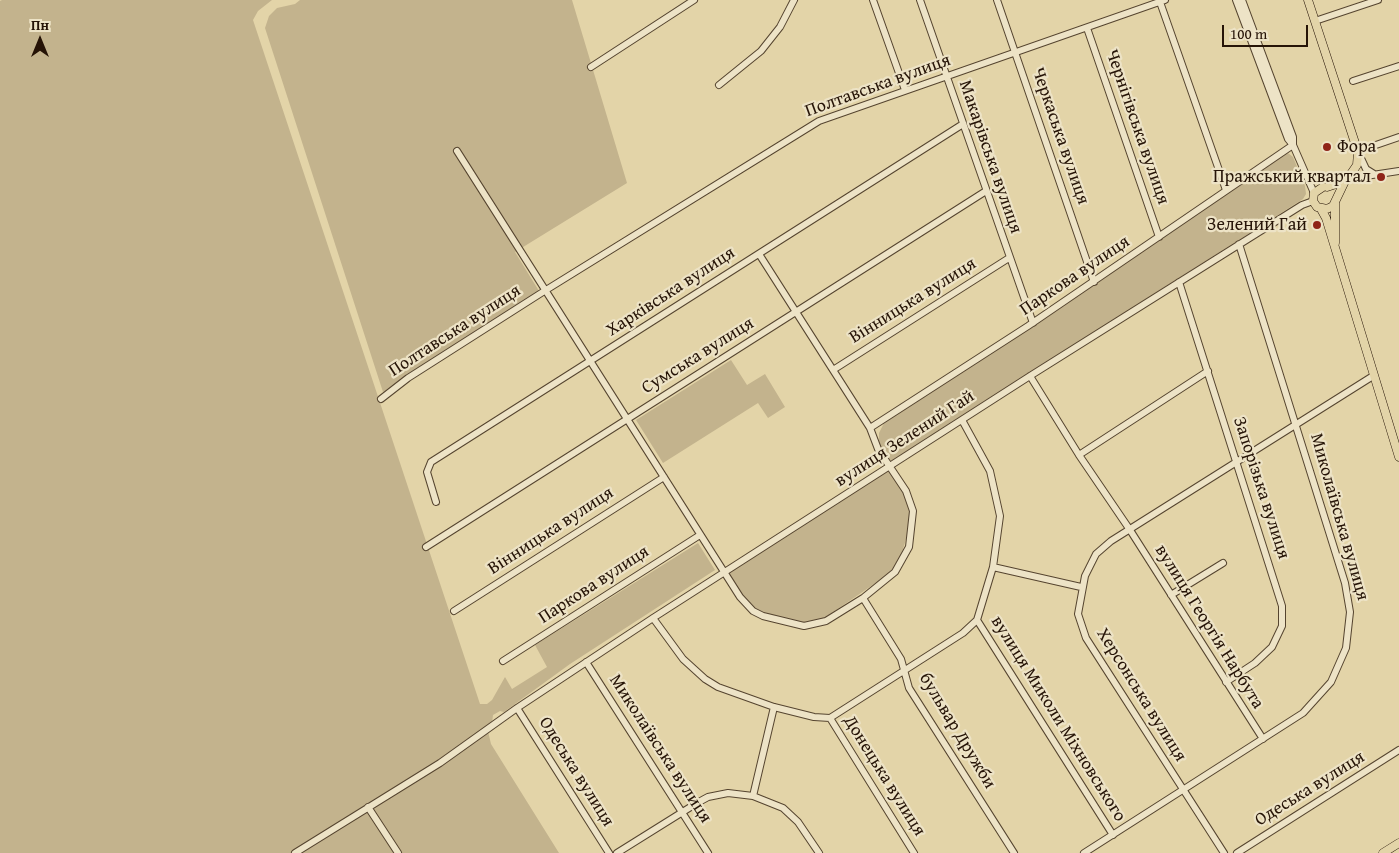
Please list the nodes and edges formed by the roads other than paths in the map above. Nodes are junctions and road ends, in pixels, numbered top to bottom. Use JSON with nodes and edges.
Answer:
{"nodes":[{"id":1,"x":694,"y":0,"type":"edge"},
{"id":2,"x":794,"y":0,"type":"edge"},
{"id":3,"x":873,"y":0,"type":"edge"},
{"id":4,"x":920,"y":0,"type":"edge"},
{"id":5,"x":997,"y":0,"type":"edge"},
{"id":6,"x":1236,"y":0,"type":"edge"},
{"id":7,"x":1242,"y":0,"type":"edge"},
{"id":8,"x":1308,"y":0,"type":"edge"},
{"id":9,"x":1378,"y":0,"type":"edge"},
{"id":10,"x":1162,"y":1,"type":"edge"},
{"id":11,"x":1315,"y":21,"type":"junction"},
{"id":12,"x":1087,"y":28,"type":"junction"},
{"id":13,"x":1015,"y":52,"type":"junction"},
{"id":14,"x":1399,"y":66,"type":"edge"},
{"id":15,"x":591,"y":67,"type":"dead end"},
{"id":16,"x":946,"y":76,"type":"junction"},
{"id":17,"x":1353,"y":81,"type":"dead end"},
{"id":18,"x":719,"y":85,"type":"dead end"},
{"id":19,"x":905,"y":90,"type":"junction"},
{"id":20,"x":963,"y":124,"type":"junction"},
{"id":21,"x":1399,"y":137,"type":"edge"},
{"id":22,"x":1293,"y":145,"type":"junction"},
{"id":23,"x":1373,"y":146,"type":"dead end"},
{"id":24,"x":457,"y":150,"type":"dead end"},
{"id":25,"x":1358,"y":152,"type":"junction"},
{"id":26,"x":1399,"y":171,"type":"edge"},
{"id":27,"x":1374,"y":174,"type":"junction"},
{"id":28,"x":1306,"y":178,"type":"junction"},
{"id":29,"x":1346,"y":179,"type":"junction"},
{"id":30,"x":1325,"y":187,"type":"junction"},
{"id":31,"x":1226,"y":190,"type":"junction"},
{"id":32,"x":986,"y":191,"type":"junction"},
{"id":33,"x":1314,"y":197,"type":"junction"},
{"id":34,"x":1336,"y":200,"type":"junction"},
{"id":35,"x":1321,"y":209,"type":"junction"},
{"id":36,"x":1159,"y":237,"type":"junction"},
{"id":37,"x":1239,"y":244,"type":"junction"},
{"id":38,"x":1335,"y":250,"type":"junction"},
{"id":39,"x":759,"y":254,"type":"junction"},
{"id":40,"x":1009,"y":258,"type":"junction"},
{"id":41,"x":1094,"y":282,"type":"junction"},
{"id":42,"x":1178,"y":282,"type":"junction"},
{"id":43,"x":546,"y":290,"type":"junction"},
{"id":44,"x":796,"y":312,"type":"junction"},
{"id":45,"x":1034,"y":323,"type":"junction"},
{"id":46,"x":591,"y":361,"type":"junction"},
{"id":47,"x":833,"y":370,"type":"junction"},
{"id":48,"x":1208,"y":371,"type":"junction"},
{"id":49,"x":1030,"y":376,"type":"junction"},
{"id":50,"x":1372,"y":376,"type":"junction"},
{"id":51,"x":381,"y":398,"type":"dead end"},
{"id":52,"x":628,"y":418,"type":"junction"},
{"id":53,"x":962,"y":420,"type":"junction"},
{"id":54,"x":1297,"y":423,"type":"junction"},
{"id":55,"x":870,"y":428,"type":"junction"},
{"id":56,"x":1398,"y":453,"type":"edge"},
{"id":57,"x":1079,"y":455,"type":"junction"},
{"id":58,"x":1236,"y":460,"type":"junction"},
{"id":59,"x":891,"y":466,"type":"junction"},
{"id":60,"x":664,"y":477,"type":"junction"},
{"id":61,"x":436,"y":502,"type":"dead end"},
{"id":62,"x":1130,"y":530,"type":"junction"},
{"id":63,"x":700,"y":535,"type":"junction"},
{"id":64,"x":426,"y":548,"type":"dead end"},
{"id":65,"x":1223,"y":563,"type":"dead end"},
{"id":66,"x":992,"y":567,"type":"junction"},
{"id":67,"x":724,"y":573,"type":"junction"},
{"id":68,"x":1081,"y":587,"type":"junction"},
{"id":69,"x":1171,"y":595,"type":"junction"},
{"id":70,"x":862,"y":598,"type":"junction"},
{"id":71,"x":454,"y":611,"type":"dead end"},
{"id":72,"x":653,"y":618,"type":"junction"},
{"id":73,"x":977,"y":620,"type":"junction"},
{"id":74,"x":503,"y":661,"type":"dead end"},
{"id":75,"x":586,"y":662,"type":"junction"},
{"id":76,"x":904,"y":670,"type":"junction"},
{"id":77,"x":1226,"y":682,"type":"junction"},
{"id":78,"x":517,"y":708,"type":"junction"},
{"id":79,"x":774,"y":708,"type":"junction"},
{"id":80,"x":830,"y":718,"type":"junction"},
{"id":81,"x":1264,"y":739,"type":"junction"},
{"id":82,"x":1399,"y":750,"type":"edge"},
{"id":83,"x":1184,"y":791,"type":"junction"},
{"id":84,"x":753,"y":796,"type":"junction"},
{"id":85,"x":368,"y":807,"type":"junction"},
{"id":86,"x":682,"y":812,"type":"junction"},
{"id":87,"x":1113,"y":836,"type":"junction"},
{"id":88,"x":1399,"y":843,"type":"edge"},
{"id":89,"x":295,"y":853,"type":"edge"},
{"id":90,"x":398,"y":853,"type":"edge"},
{"id":91,"x":609,"y":853,"type":"edge"},
{"id":92,"x":617,"y":853,"type":"edge"},
{"id":93,"x":708,"y":853,"type":"edge"},
{"id":94,"x":819,"y":853,"type":"edge"},
{"id":95,"x":914,"y":853,"type":"edge"},
{"id":96,"x":1014,"y":853,"type":"edge"},
{"id":97,"x":1084,"y":853,"type":"edge"},
{"id":98,"x":1224,"y":853,"type":"edge"},
{"id":99,"x":1237,"y":853,"type":"edge"},
{"id":100,"x":1383,"y":853,"type":"edge"}],
"edges":[{"from":1,"to":15,"type":"street"},
{"from":2,"to":18,"type":"street"},
{"from":3,"to":19,"type":"street"},
{"from":4,"to":16,"type":"street","name":"Макарівська вулиця"},
{"from":5,"to":13,"type":"street","name":"Черкаська вулиця"},
{"from":6,"to":22,"type":"street"},
{"from":7,"to":22,"type":"street"},
{"from":8,"to":11,"type":"main road"},
{"from":9,"to":11,"type":"street"},
{"from":10,"to":12,"type":"street","name":"Полтавська вулиця"},
{"from":10,"to":31,"type":"street"},
{"from":11,"to":25,"type":"main road"},
{"from":12,"to":13,"type":"street","name":"Полтавська вулиця"},
{"from":12,"to":36,"type":"street","name":"Чернігівська вулиця"},
{"from":13,"to":16,"type":"street","name":"Полтавська вулиця"},
{"from":13,"to":41,"type":"street","name":"Черкаська вулиця"},
{"from":14,"to":17,"type":"street"},
{"from":16,"to":19,"type":"street","name":"Полтавська вулиця"},
{"from":16,"to":20,"type":"street","name":"Макарівська вулиця"},
{"from":19,"to":43,"type":"street","name":"Полтавська вулиця"},
{"from":20,"to":32,"type":"street","name":"Макарівська вулиця"},
{"from":20,"to":39,"type":"street","name":"Харківська вулиця"},
{"from":21,"to":23,"type":"street"},
{"from":22,"to":28,"type":"street"},
{"from":22,"to":31,"type":"street","name":"Паркова вулиця"},
{"from":24,"to":43,"type":"street","name":"Полтавська вулиця"},
{"from":25,"to":27,"type":"street"},
{"from":25,"to":29,"type":"main road"},
{"from":26,"to":27,"type":"street"},
{"from":27,"to":29,"type":"street"},
{"from":28,"to":30,"type":"street"},
{"from":28,"to":33,"type":"street"},
{"from":29,"to":30,"type":"main road"},
{"from":29,"to":34,"type":"main road"},
{"from":30,"to":33,"type":"main road"},
{"from":30,"to":34,"type":"main road"},
{"from":31,"to":36,"type":"street","name":"Паркова вулиця"},
{"from":32,"to":40,"type":"street","name":"Макарівська вулиця"},
{"from":32,"to":44,"type":"street","name":"Сумська вулиця"},
{"from":33,"to":35,"type":"main road"},
{"from":33,"to":37,"type":"street","name":"вулиця Зелений Гай"},
{"from":34,"to":35,"type":"main road"},
{"from":34,"to":38,"type":"main road"},
{"from":35,"to":38,"type":"main road"},
{"from":36,"to":41,"type":"street","name":"Паркова вулиця"},
{"from":37,"to":42,"type":"street","name":"вулиця Зелений Гай"},
{"from":37,"to":54,"type":"street","name":"Миколаївська вулиця"},
{"from":38,"to":50,"type":"main road"},
{"from":39,"to":44,"type":"street","name":"Полтавська вулиця"},
{"from":39,"to":46,"type":"street","name":"Харківська вулиця"},
{"from":40,"to":45,"type":"street","name":"Макарівська вулиця"},
{"from":40,"to":47,"type":"street","name":"Вінницька вулиця"},
{"from":41,"to":45,"type":"street","name":"Паркова вулиця"},
{"from":42,"to":48,"type":"street","name":"Запорізька вулиця"},
{"from":42,"to":49,"type":"street","name":"вулиця Зелений Гай"},
{"from":43,"to":46,"type":"street","name":"Полтавська вулиця"},
{"from":43,"to":51,"type":"street","name":"Полтавська вулиця"},
{"from":44,"to":47,"type":"street","name":"Полтавська вулиця"},
{"from":44,"to":52,"type":"street","name":"Сумська вулиця"},
{"from":45,"to":55,"type":"street","name":"Паркова вулиця"},
{"from":46,"to":52,"type":"street","name":"Полтавська вулиця"},
{"from":46,"to":61,"type":"street","name":"Харківська вулиця"},
{"from":47,"to":55,"type":"street","name":"Полтавська вулиця"},
{"from":48,"to":57,"type":"street"},
{"from":48,"to":58,"type":"street","name":"Запорізька вулиця"},
{"from":49,"to":53,"type":"street","name":"вулиця Зелений Гай"},
{"from":49,"to":57,"type":"street","name":"вулиця Георгія Нарбута"},
{"from":50,"to":54,"type":"street"},
{"from":50,"to":56,"type":"main road"},
{"from":52,"to":60,"type":"street","name":"Полтавська вулиця"},
{"from":52,"to":64,"type":"street","name":"Сумська вулиця"},
{"from":53,"to":59,"type":"street","name":"вулиця Зелений Гай"},
{"from":53,"to":66,"type":"street","name":"вулиця Миколи Міхновського"},
{"from":54,"to":58,"type":"street"},
{"from":54,"to":81,"type":"street","name":"Миколаївська вулиця"},
{"from":55,"to":59,"type":"street","name":"Полтавська вулиця"},
{"from":57,"to":62,"type":"street","name":"вулиця Георгія Нарбута"},
{"from":58,"to":62,"type":"street"},
{"from":58,"to":77,"type":"street","name":"Запорізька вулиця"},
{"from":59,"to":67,"type":"street","name":"вулиця Зелений Гай"},
{"from":59,"to":70,"type":"street","name":"Полтавська вулиця"},
{"from":60,"to":63,"type":"street","name":"Полтавська вулиця"},
{"from":60,"to":71,"type":"street","name":"Вінницька вулиця"},
{"from":62,"to":68,"type":"street","name":"Херсонська вулиця"},
{"from":62,"to":69,"type":"street","name":"вулиця Георгія Нарбута"},
{"from":63,"to":67,"type":"street","name":"Полтавська вулиця"},
{"from":63,"to":74,"type":"street","name":"Паркова вулиця"},
{"from":65,"to":69,"type":"street"},
{"from":66,"to":68,"type":"street"},
{"from":66,"to":73,"type":"street","name":"вулиця Миколи Міхновського"},
{"from":67,"to":70,"type":"street","name":"Полтавська вулиця"},
{"from":67,"to":72,"type":"street","name":"вулиця Зелений Гай"},
{"from":68,"to":83,"type":"street","name":"Херсонська вулиця"},
{"from":69,"to":77,"type":"street","name":"вулиця Георгія Нарбута"},
{"from":70,"to":76,"type":"street","name":"бульвар Дружби"},
{"from":72,"to":75,"type":"street","name":"вулиця Зелений Гай"},
{"from":72,"to":79,"type":"street","name":"Донецька вулиця"},
{"from":73,"to":76,"type":"street"},
{"from":73,"to":87,"type":"street","name":"вулиця Миколи Міхновського"},
{"from":75,"to":78,"type":"street","name":"вулиця Зелений Гай"},
{"from":75,"to":86,"type":"street","name":"Миколаївська вулиця"},
{"from":76,"to":80,"type":"street"},
{"from":76,"to":96,"type":"street","name":"бульвар Дружби"},
{"from":77,"to":81,"type":"street","name":"вулиця Георгія Нарбута"},
{"from":78,"to":85,"type":"street","name":"вулиця Зелений Гай"},
{"from":78,"to":91,"type":"street","name":"Одеська вулиця"},
{"from":79,"to":80,"type":"street","name":"Донецька вулиця"},
{"from":79,"to":84,"type":"street"},
{"from":80,"to":95,"type":"street","name":"Донецька вулиця"},
{"from":81,"to":83,"type":"street","name":"Миколаївська вулиця"},
{"from":82,"to":99,"type":"street","name":"Одеська вулиця"},
{"from":83,"to":87,"type":"street","name":"Миколаївська вулиця"},
{"from":83,"to":98,"type":"street","name":"Херсонська вулиця"},
{"from":84,"to":86,"type":"street"},
{"from":84,"to":94,"type":"street"},
{"from":85,"to":89,"type":"street","name":"вулиця Зелений Гай"},
{"from":85,"to":90,"type":"street"},
{"from":86,"to":92,"type":"street"},
{"from":86,"to":93,"type":"street","name":"Миколаївська вулиця"},
{"from":87,"to":97,"type":"street","name":"Миколаївська вулиця"},
{"from":88,"to":100,"type":"main road"}]}
